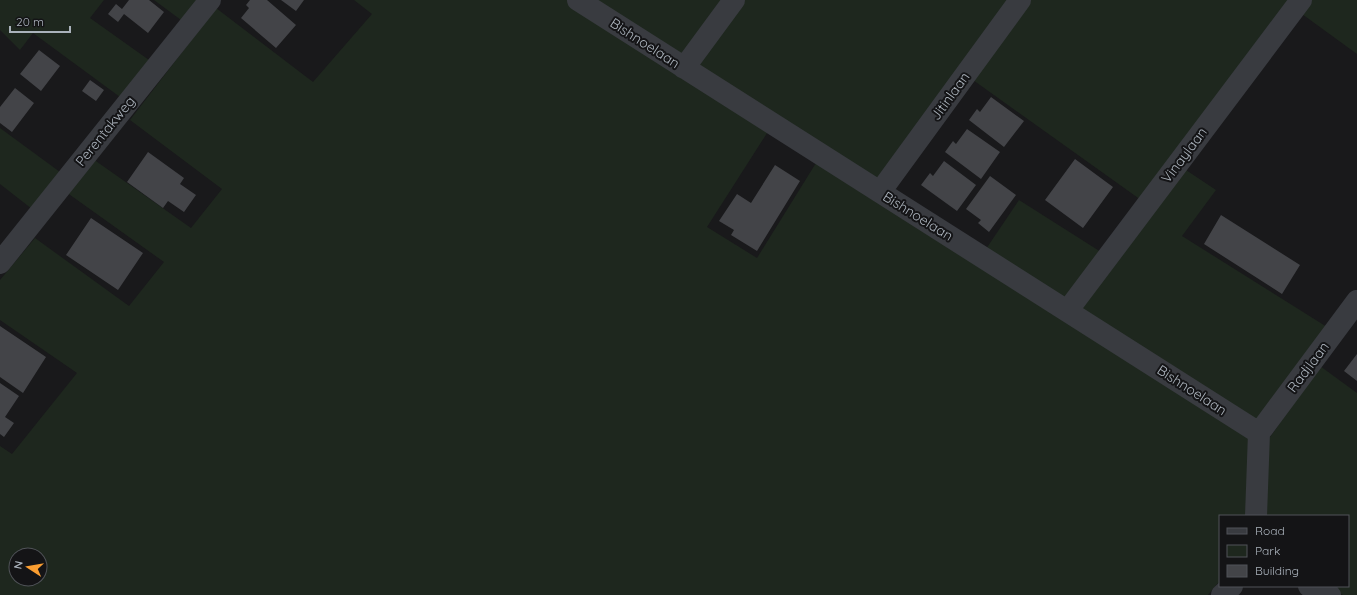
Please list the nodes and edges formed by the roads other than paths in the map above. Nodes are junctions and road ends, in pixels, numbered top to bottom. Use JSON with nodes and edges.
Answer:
{"nodes":[{"id":1,"x":210,"y":0,"type":"edge"},
{"id":2,"x":578,"y":0,"type":"edge"},
{"id":3,"x":734,"y":0,"type":"edge"},
{"id":4,"x":1020,"y":0,"type":"edge"},
{"id":5,"x":1301,"y":0,"type":"edge"},
{"id":6,"x":684,"y":68,"type":"junction"},
{"id":7,"x":880,"y":192,"type":"junction"},
{"id":8,"x":0,"y":262,"type":"edge"},
{"id":9,"x":1357,"y":302,"type":"edge"},
{"id":10,"x":1068,"y":310,"type":"junction"},
{"id":11,"x":1259,"y":433,"type":"junction"},
{"id":12,"x":1256,"y":515,"type":"edge"},
{"id":13,"x":1231,"y":587,"type":"edge"},
{"id":14,"x":1312,"y":587,"type":"edge"},
{"id":15,"x":1222,"y":595,"type":"edge"},
{"id":16,"x":1330,"y":595,"type":"edge"}],
"edges":[{"from":1,"to":8,"type":"street","name":"Perentakweg"},
{"from":2,"to":6,"type":"street","name":"Bishnoelaan"},
{"from":3,"to":6,"type":"street"},
{"from":4,"to":7,"type":"street","name":"Jitinlaan"},
{"from":5,"to":10,"type":"street","name":"Vinaylaan"},
{"from":6,"to":7,"type":"street","name":"Bishnoelaan"},
{"from":7,"to":10,"type":"street","name":"Bishnoelaan"},
{"from":9,"to":11,"type":"street","name":"Radjlaan"},
{"from":10,"to":11,"type":"street","name":"Bishnoelaan"},
{"from":11,"to":12,"type":"street"},
{"from":13,"to":15,"type":"street"},
{"from":14,"to":16,"type":"street"}]}
